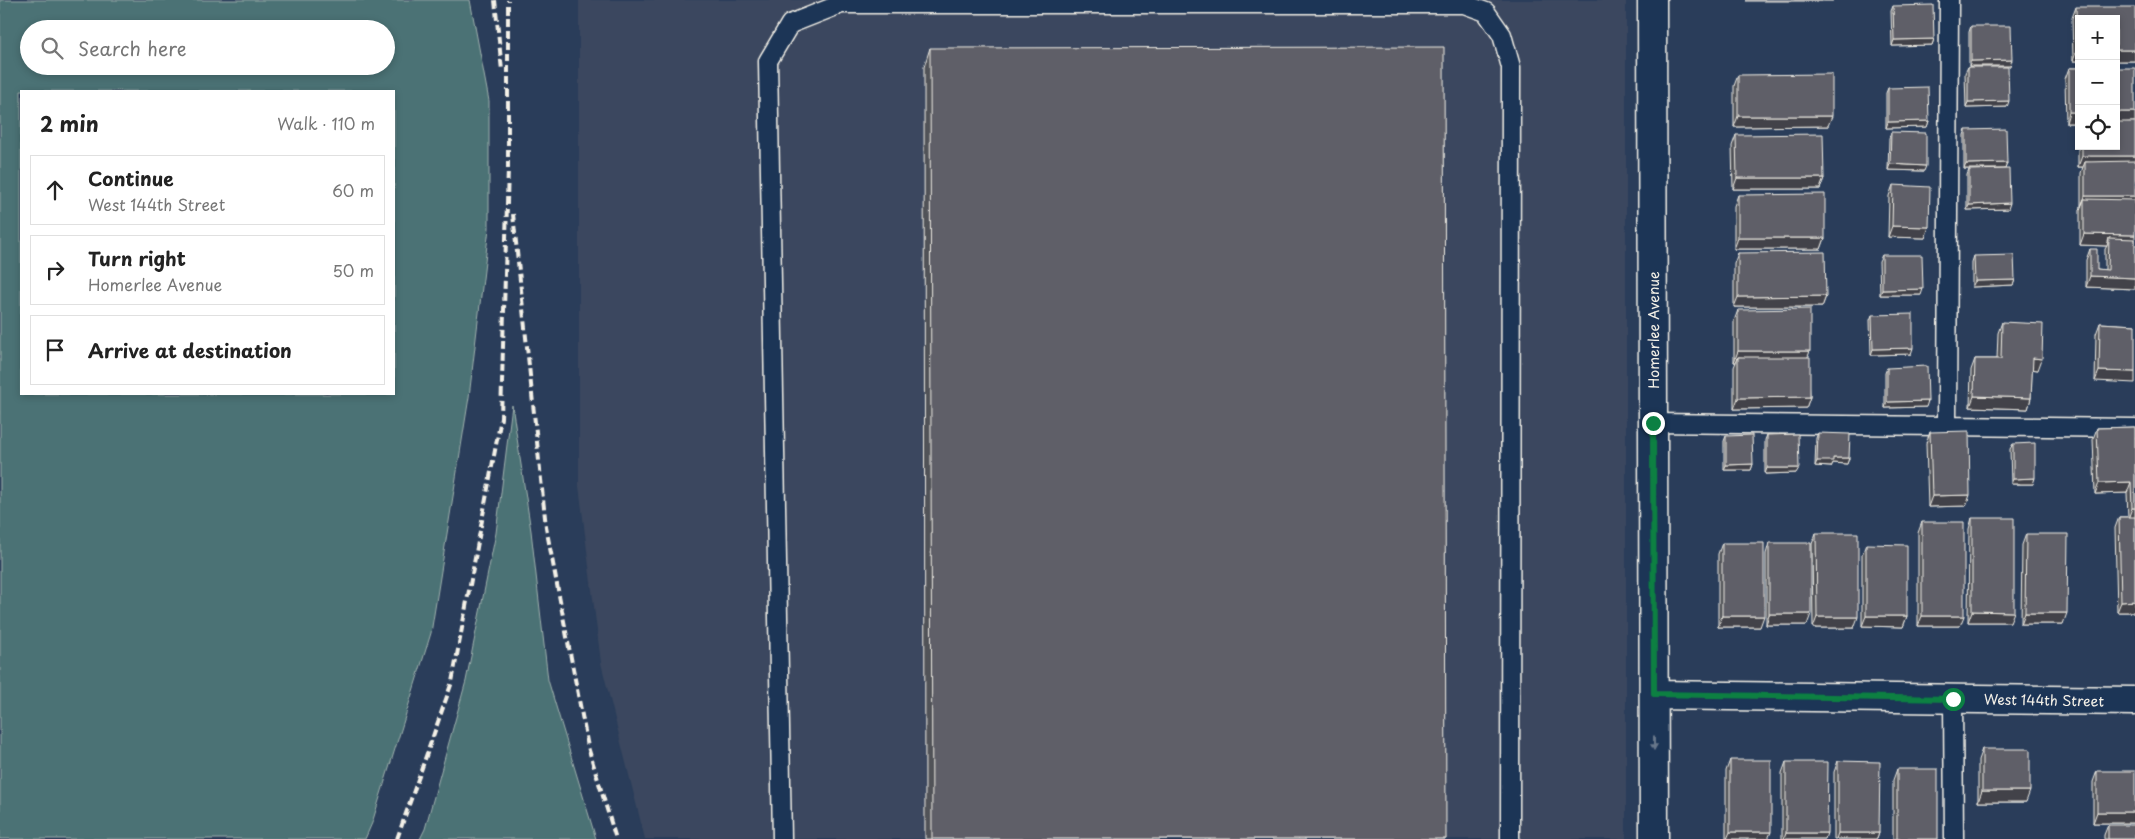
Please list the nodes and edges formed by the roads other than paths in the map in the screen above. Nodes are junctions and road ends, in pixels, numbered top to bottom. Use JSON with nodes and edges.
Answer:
{"nodes":[{"id":1,"x":1652,"y":0,"type":"edge"},
{"id":2,"x":1949,"y":0,"type":"edge"},
{"id":3,"x":1653,"y":423,"type":"junction"},
{"id":4,"x":1947,"y":426,"type":"junction"},
{"id":5,"x":2135,"y":428,"type":"edge"},
{"id":6,"x":1654,"y":694,"type":"junction"},
{"id":7,"x":1953,"y":699,"type":"junction"},
{"id":8,"x":2135,"y":701,"type":"edge"},
{"id":9,"x":782,"y":839,"type":"edge"},
{"id":10,"x":1510,"y":839,"type":"edge"},
{"id":11,"x":1654,"y":839,"type":"edge"},
{"id":12,"x":1954,"y":839,"type":"edge"}],
"edges":[{"from":1,"to":3,"type":"street","name":"Homerlee Avenue"},
{"from":2,"to":4,"type":"lane"},
{"from":3,"to":4,"type":"lane"},
{"from":3,"to":6,"type":"street","name":"Homerlee Avenue"},
{"from":4,"to":5,"type":"lane"},
{"from":6,"to":7,"type":"street","name":"West 144th Street"},
{"from":6,"to":11,"type":"street","name":"Homerlee Avenue","one_way":true},
{"from":7,"to":8,"type":"street","name":"West 144th Street"},
{"from":7,"to":12,"type":"lane"},
{"from":9,"to":10,"type":"lane"}]}
